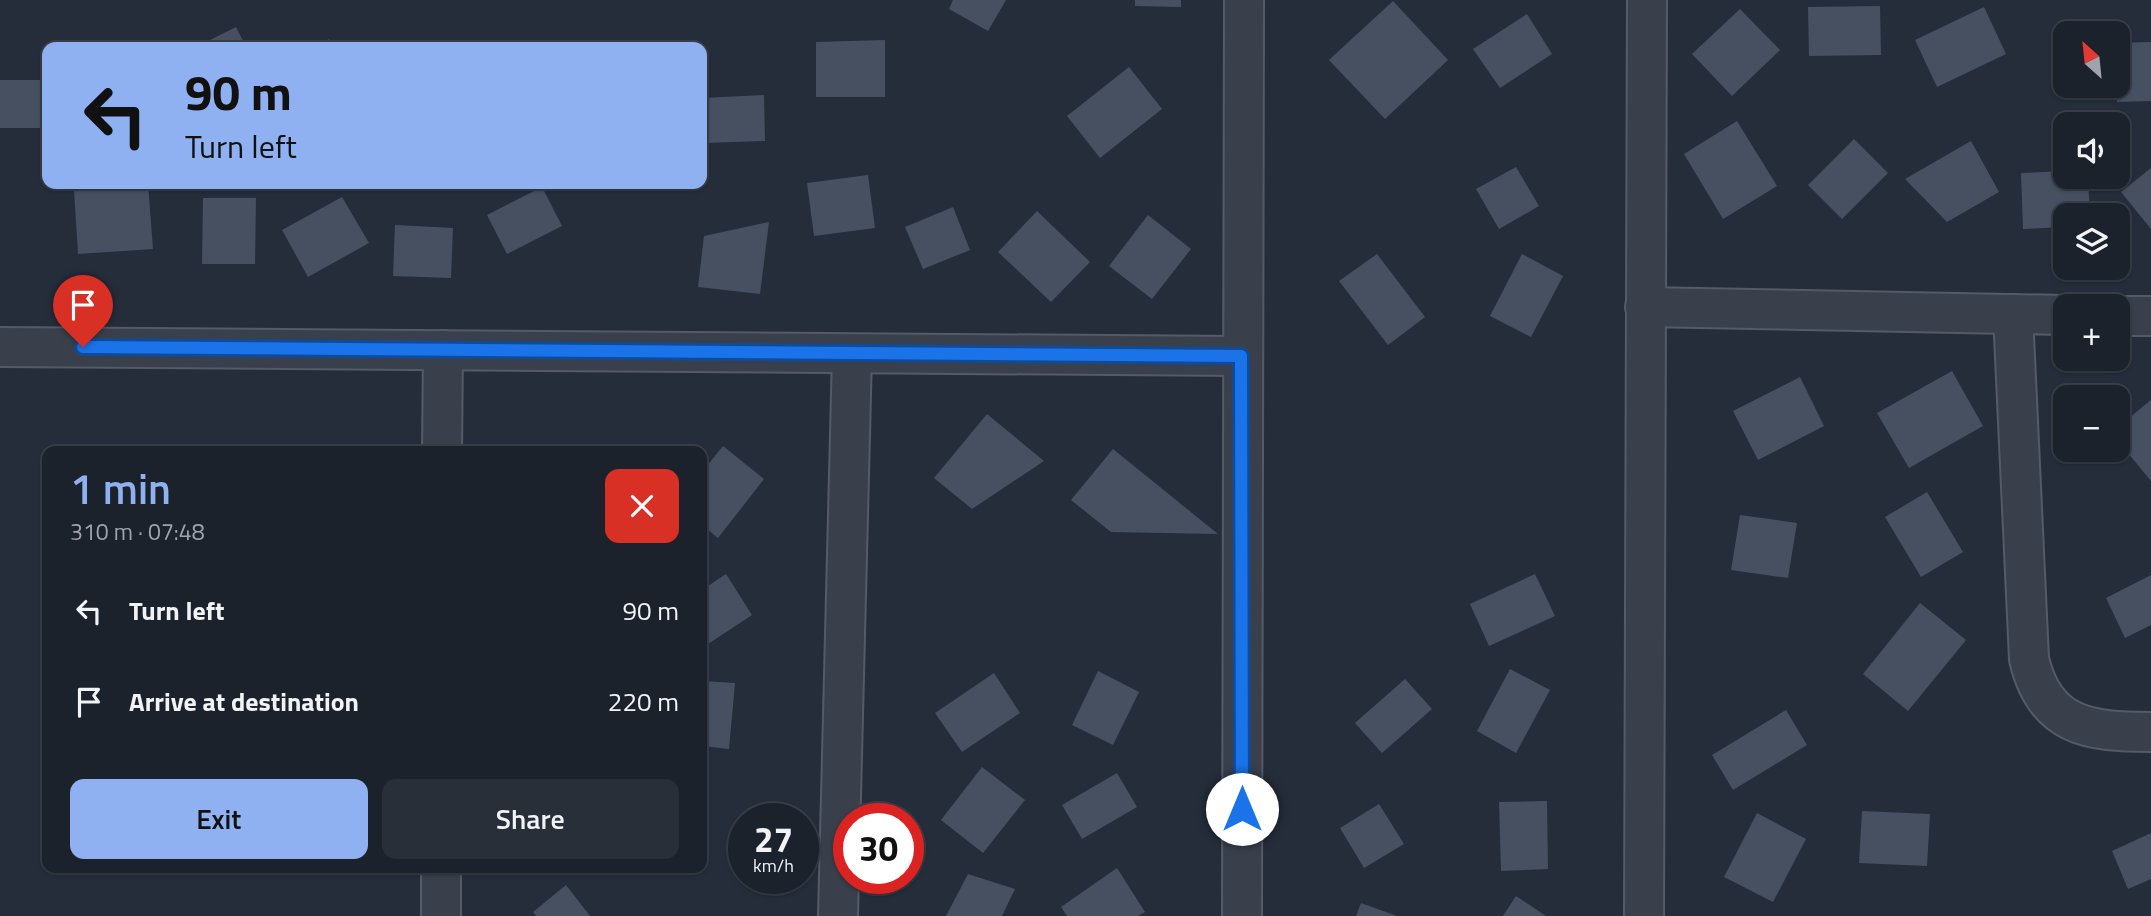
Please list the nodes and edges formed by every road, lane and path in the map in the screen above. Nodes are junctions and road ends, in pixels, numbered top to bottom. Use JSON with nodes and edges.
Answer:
{"nodes":[{"id":1,"x":1244,"y":0,"type":"edge"},
{"id":2,"x":1647,"y":0,"type":"edge"},
{"id":3,"x":1645,"y":307,"type":"junction"},
{"id":4,"x":2013,"y":314,"type":"junction"},
{"id":5,"x":2053,"y":315,"type":"edge"},
{"id":6,"x":2130,"y":316,"type":"edge"},
{"id":7,"x":2151,"y":316,"type":"edge"},
{"id":8,"x":0,"y":347,"type":"edge"},
{"id":9,"x":443,"y":350,"type":"junction"},
{"id":10,"x":852,"y":354,"type":"junction"},
{"id":11,"x":1241,"y":356,"type":"junction"},
{"id":12,"x":442,"y":446,"type":"edge"},
{"id":13,"x":2151,"y":732,"type":"edge"},
{"id":14,"x":441,"y":873,"type":"edge"},
{"id":15,"x":441,"y":916,"type":"edge"},
{"id":16,"x":838,"y":916,"type":"edge"},
{"id":17,"x":1242,"y":916,"type":"edge"},
{"id":18,"x":1644,"y":916,"type":"edge"}],
"edges":[{"from":1,"to":11,"type":"street"},
{"from":2,"to":3,"type":"street"},
{"from":3,"to":4,"type":"street"},
{"from":3,"to":18,"type":"street"},
{"from":4,"to":5,"type":"street"},
{"from":4,"to":13,"type":"street"},
{"from":6,"to":7,"type":"street"},
{"from":8,"to":9,"type":"street"},
{"from":9,"to":10,"type":"street"},
{"from":9,"to":12,"type":"street"},
{"from":10,"to":11,"type":"street"},
{"from":10,"to":16,"type":"street"},
{"from":11,"to":17,"type":"street"},
{"from":14,"to":15,"type":"street"}]}
